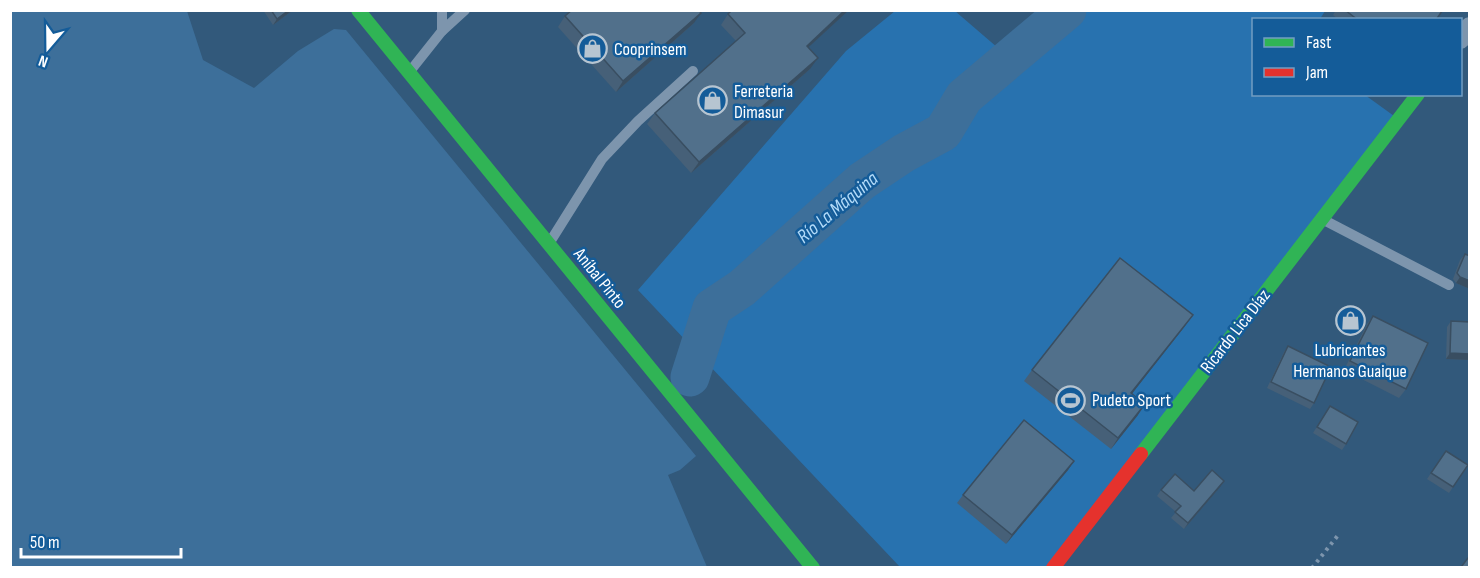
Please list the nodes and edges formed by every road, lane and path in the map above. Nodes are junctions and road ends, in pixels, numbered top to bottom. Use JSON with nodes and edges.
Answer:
{"nodes":[{"id":1,"x":358,"y":10,"type":"edge"},
{"id":2,"x":441,"y":10,"type":"edge"},
{"id":3,"x":465,"y":10,"type":"edge"},
{"id":4,"x":442,"y":31,"type":"junction"},
{"id":5,"x":693,"y":71,"type":"dead end"},
{"id":6,"x":409,"y":73,"type":"junction"},
{"id":7,"x":1416,"y":96,"type":"edge"},
{"id":8,"x":1322,"y":219,"type":"junction"},
{"id":9,"x":549,"y":244,"type":"junction"},
{"id":10,"x":1449,"y":285,"type":"dead end"},
{"id":11,"x":1339,"y":534,"type":"dead end"},
{"id":12,"x":813,"y":567,"type":"edge"},
{"id":13,"x":1053,"y":567,"type":"edge"},
{"id":14,"x":1312,"y":567,"type":"edge"}],
"edges":[{"from":1,"to":6,"type":"main road","name":"Aníbal Pinto"},
{"from":2,"to":4,"type":"lane"},
{"from":3,"to":4,"type":"lane"},
{"from":4,"to":6,"type":"lane"},
{"from":5,"to":9,"type":"lane"},
{"from":6,"to":9,"type":"main road","name":"Aníbal Pinto"},
{"from":7,"to":8,"type":"main road","name":"Ricardo Lica Díaz"},
{"from":8,"to":10,"type":"lane"},
{"from":8,"to":13,"type":"main road","name":"Ricardo Lica Díaz"},
{"from":9,"to":12,"type":"main road","name":"Aníbal Pinto"},
{"from":11,"to":14,"type":"path"}]}
